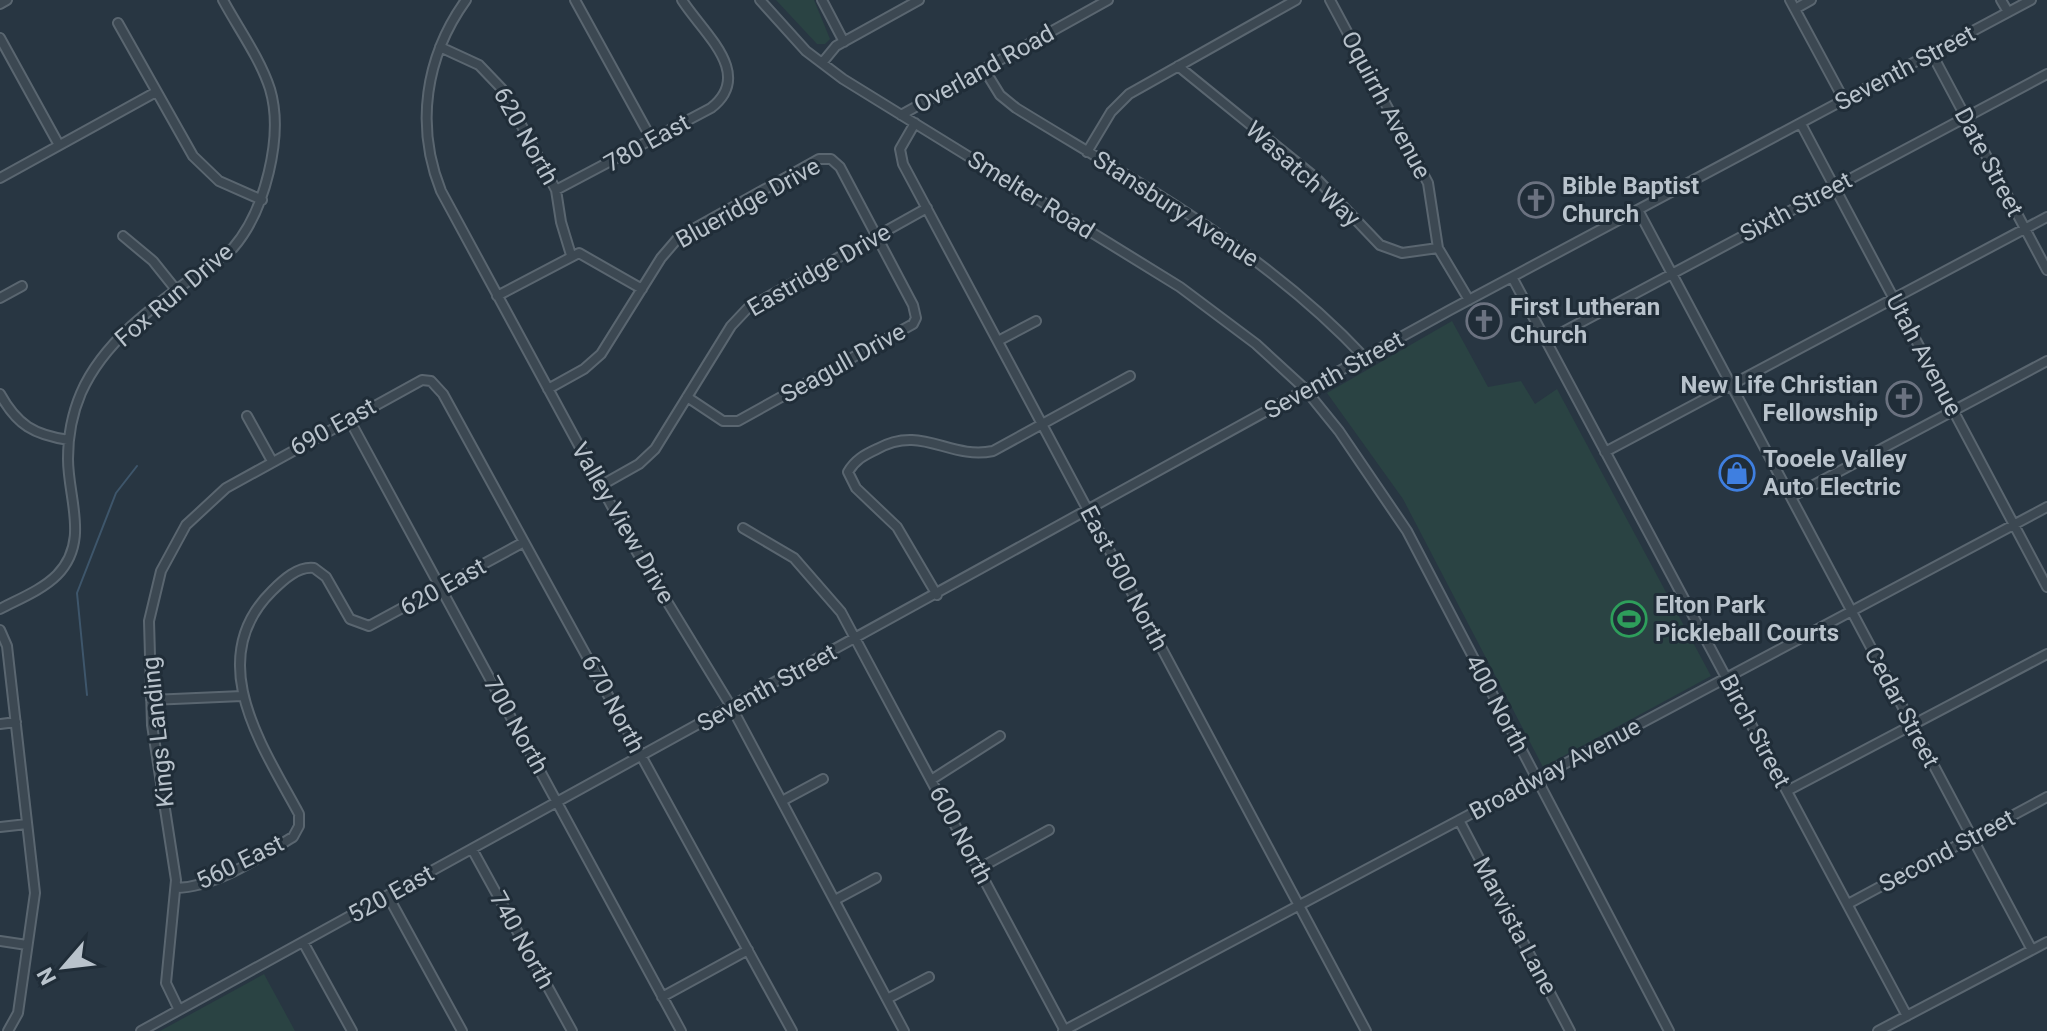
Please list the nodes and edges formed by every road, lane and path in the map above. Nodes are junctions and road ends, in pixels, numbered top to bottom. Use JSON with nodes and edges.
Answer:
{"nodes":[{"id":1,"x":7,"y":0,"type":"edge"},
{"id":2,"x":223,"y":0,"type":"edge"},
{"id":3,"x":466,"y":0,"type":"edge"},
{"id":4,"x":575,"y":0,"type":"edge"},
{"id":5,"x":682,"y":0,"type":"edge"},
{"id":6,"x":760,"y":0,"type":"edge"},
{"id":7,"x":822,"y":0,"type":"edge"},
{"id":8,"x":919,"y":0,"type":"edge"},
{"id":9,"x":1108,"y":0,"type":"edge"},
{"id":10,"x":1296,"y":0,"type":"edge"},
{"id":11,"x":1330,"y":0,"type":"edge"},
{"id":12,"x":1790,"y":0,"type":"edge"},
{"id":13,"x":1811,"y":0,"type":"edge"},
{"id":14,"x":2001,"y":0,"type":"edge"},
{"id":15,"x":2031,"y":0,"type":"edge"},
{"id":16,"x":0,"y":4,"type":"edge"},
{"id":17,"x":1795,"y":9,"type":"junction"},
{"id":18,"x":2008,"y":12,"type":"junction"},
{"id":19,"x":118,"y":23,"type":"dead end"},
{"id":20,"x":0,"y":38,"type":"edge"},
{"id":21,"x":844,"y":42,"type":"junction"},
{"id":22,"x":440,"y":47,"type":"junction"},
{"id":23,"x":1932,"y":54,"type":"junction"},
{"id":24,"x":822,"y":63,"type":"junction"},
{"id":25,"x":1178,"y":66,"type":"junction"},
{"id":26,"x":984,"y":69,"type":"junction"},
{"id":27,"x":2047,"y":74,"type":"edge"},
{"id":28,"x":156,"y":92,"type":"junction"},
{"id":29,"x":1844,"y":100,"type":"junction"},
{"id":30,"x":901,"y":115,"type":"junction"},
{"id":31,"x":1966,"y":117,"type":"junction"},
{"id":32,"x":915,"y":123,"type":"junction"},
{"id":33,"x":1801,"y":124,"type":"junction"},
{"id":34,"x":652,"y":140,"type":"junction"},
{"id":35,"x":59,"y":145,"type":"junction"},
{"id":36,"x":1087,"y":152,"type":"junction"},
{"id":37,"x":0,"y":178,"type":"edge"},
{"id":38,"x":1834,"y":187,"type":"junction"},
{"id":39,"x":556,"y":190,"type":"junction"},
{"id":40,"x":262,"y":200,"type":"junction"},
{"id":41,"x":927,"y":208,"type":"junction"},
{"id":42,"x":1638,"y":210,"type":"junction"},
{"id":43,"x":2047,"y":217,"type":"edge"},
{"id":44,"x":2025,"y":228,"type":"junction"},
{"id":45,"x":123,"y":236,"type":"dead end"},
{"id":46,"x":877,"y":236,"type":"junction"},
{"id":47,"x":1438,"y":248,"type":"junction"},
{"id":48,"x":571,"y":255,"type":"junction"},
{"id":49,"x":2047,"y":270,"type":"edge"},
{"id":50,"x":1672,"y":274,"type":"junction"},
{"id":51,"x":1512,"y":277,"type":"junction"},
{"id":52,"x":22,"y":286,"type":"dead end"},
{"id":53,"x":642,"y":289,"type":"junction"},
{"id":54,"x":177,"y":291,"type":"junction"},
{"id":55,"x":497,"y":296,"type":"junction"},
{"id":56,"x":0,"y":298,"type":"edge"},
{"id":57,"x":1894,"y":298,"type":"junction"},
{"id":58,"x":1469,"y":300,"type":"junction"},
{"id":59,"x":1036,"y":321,"type":"dead end"},
{"id":60,"x":998,"y":341,"type":"junction"},
{"id":61,"x":1546,"y":341,"type":"junction"},
{"id":62,"x":1364,"y":357,"type":"junction"},
{"id":63,"x":2047,"y":361,"type":"edge"},
{"id":64,"x":1130,"y":376,"type":"dead end"},
{"id":65,"x":431,"y":381,"type":"joint"},
{"id":66,"x":1731,"y":385,"type":"junction"},
{"id":67,"x":548,"y":389,"type":"junction"},
{"id":68,"x":1305,"y":389,"type":"junction"},
{"id":69,"x":0,"y":394,"type":"edge"},
{"id":70,"x":687,"y":397,"type":"junction"},
{"id":71,"x":1953,"y":411,"type":"junction"},
{"id":72,"x":10,"y":412,"type":"junction"},
{"id":73,"x":247,"y":416,"type":"dead end"},
{"id":74,"x":0,"y":417,"type":"edge"},
{"id":75,"x":349,"y":419,"type":"junction"},
{"id":76,"x":1043,"y":426,"type":"junction"},
{"id":77,"x":69,"y":440,"type":"junction"},
{"id":78,"x":1605,"y":452,"type":"junction"},
{"id":79,"x":272,"y":461,"type":"junction"},
{"id":80,"x":237,"y":480,"type":"joint"},
{"id":81,"x":600,"y":486,"type":"junction"},
{"id":82,"x":1791,"y":497,"type":"junction"},
{"id":83,"x":2047,"y":507,"type":"edge"},
{"id":84,"x":1089,"y":511,"type":"junction"},
{"id":85,"x":2014,"y":525,"type":"junction"},
{"id":86,"x":743,"y":528,"type":"dead end"},
{"id":87,"x":524,"y":542,"type":"junction"},
{"id":88,"x":2047,"y":587,"type":"edge"},
{"id":89,"x":441,"y":589,"type":"junction"},
{"id":90,"x":937,"y":595,"type":"junction"},
{"id":91,"x":0,"y":609,"type":"edge"},
{"id":92,"x":1851,"y":611,"type":"junction"},
{"id":93,"x":0,"y":630,"type":"edge"},
{"id":94,"x":856,"y":639,"type":"junction"},
{"id":95,"x":2047,"y":654,"type":"edge"},
{"id":96,"x":1727,"y":678,"type":"junction"},
{"id":97,"x":242,"y":696,"type":"junction"},
{"id":98,"x":151,"y":700,"type":"junction"},
{"id":99,"x":732,"y":708,"type":"junction"},
{"id":100,"x":16,"y":722,"type":"junction"},
{"id":101,"x":0,"y":724,"type":"edge"},
{"id":102,"x":1912,"y":726,"type":"junction"},
{"id":103,"x":1000,"y":736,"type":"dead end"},
{"id":104,"x":641,"y":756,"type":"junction"},
{"id":105,"x":823,"y":779,"type":"dead end"},
{"id":106,"x":1537,"y":779,"type":"junction"},
{"id":107,"x":931,"y":780,"type":"junction"},
{"id":108,"x":1787,"y":791,"type":"junction"},
{"id":109,"x":2047,"y":797,"type":"edge"},
{"id":110,"x":782,"y":801,"type":"junction"},
{"id":111,"x":556,"y":803,"type":"junction"},
{"id":112,"x":1459,"y":820,"type":"junction"},
{"id":113,"x":27,"y":824,"type":"junction"},
{"id":114,"x":0,"y":827,"type":"edge"},
{"id":115,"x":1049,"y":830,"type":"dead end"},
{"id":116,"x":1972,"y":838,"type":"junction"},
{"id":117,"x":472,"y":849,"type":"junction"},
{"id":118,"x":978,"y":869,"type":"junction"},
{"id":119,"x":876,"y":878,"type":"dead end"},
{"id":120,"x":176,"y":888,"type":"junction"},
{"id":121,"x":388,"y":896,"type":"junction"},
{"id":122,"x":835,"y":900,"type":"junction"},
{"id":123,"x":1848,"y":904,"type":"junction"},
{"id":124,"x":1299,"y":906,"type":"junction"},
{"id":125,"x":0,"y":941,"type":"edge"},
{"id":126,"x":303,"y":942,"type":"junction"},
{"id":127,"x":2047,"y":942,"type":"edge"},
{"id":128,"x":27,"y":945,"type":"junction"},
{"id":129,"x":748,"y":950,"type":"junction"},
{"id":130,"x":2032,"y":950,"type":"junction"},
{"id":131,"x":929,"y":977,"type":"dead end"},
{"id":132,"x":662,"y":997,"type":"junction"},
{"id":133,"x":887,"y":999,"type":"junction"},
{"id":134,"x":179,"y":1010,"type":"junction"},
{"id":135,"x":1907,"y":1016,"type":"junction"},
{"id":136,"x":8,"y":1031,"type":"edge"},
{"id":137,"x":141,"y":1031,"type":"edge"},
{"id":138,"x":352,"y":1031,"type":"edge"},
{"id":139,"x":462,"y":1031,"type":"edge"},
{"id":140,"x":572,"y":1031,"type":"edge"},
{"id":141,"x":681,"y":1031,"type":"edge"},
{"id":142,"x":792,"y":1031,"type":"edge"},
{"id":143,"x":904,"y":1031,"type":"edge"},
{"id":144,"x":1064,"y":1031,"type":"edge"},
{"id":145,"x":1366,"y":1031,"type":"edge"},
{"id":146,"x":1570,"y":1031,"type":"edge"},
{"id":147,"x":1669,"y":1031,"type":"edge"},
{"id":148,"x":1878,"y":1031,"type":"edge"}],
"edges":[{"from":1,"to":16,"type":"street"},
{"from":2,"to":40,"type":"street","name":"Fox Run Drive"},
{"from":3,"to":22,"type":"street","name":"Valley View Drive"},
{"from":4,"to":34,"type":"street"},
{"from":5,"to":34,"type":"street","name":"780 East"},
{"from":6,"to":24,"type":"street","name":"Smelter Road"},
{"from":7,"to":21,"type":"street"},
{"from":8,"to":21,"type":"street"},
{"from":9,"to":26,"type":"street","name":"Overland Road"},
{"from":10,"to":25,"type":"street"},
{"from":11,"to":47,"type":"street","name":"Oquirrh Avenue"},
{"from":12,"to":17,"type":"street"},
{"from":13,"to":17,"type":"street"},
{"from":14,"to":18,"type":"street"},
{"from":15,"to":18,"type":"street","name":"Seventh Street"},
{"from":17,"to":29,"type":"street"},
{"from":18,"to":23,"type":"street","name":"Seventh Street"},
{"from":19,"to":28,"type":"street"},
{"from":20,"to":35,"type":"street"},
{"from":21,"to":24,"type":"street"},
{"from":22,"to":39,"type":"street","name":"620 North"},
{"from":22,"to":55,"type":"street","name":"Valley View Drive"},
{"from":23,"to":29,"type":"street","name":"Seventh Street"},
{"from":23,"to":31,"type":"street","name":"Date Street"},
{"from":24,"to":30,"type":"street","name":"Smelter Road"},
{"from":25,"to":36,"type":"street"},
{"from":25,"to":47,"type":"street","name":"Wasatch Way"},
{"from":26,"to":30,"type":"street","name":"Overland Road"},
{"from":26,"to":36,"type":"street","name":"Stansbury Avenue"},
{"from":27,"to":31,"type":"street","name":"Sixth Street"},
{"from":28,"to":35,"type":"street"},
{"from":28,"to":40,"type":"street"},
{"from":29,"to":33,"type":"street","name":"Seventh Street"},
{"from":30,"to":32,"type":"street","name":"Smelter Road"},
{"from":31,"to":38,"type":"street","name":"Sixth Street"},
{"from":31,"to":44,"type":"street","name":"Date Street"},
{"from":32,"to":41,"type":"street","name":"East 500 North"},
{"from":32,"to":68,"type":"street","name":"Smelter Road"},
{"from":33,"to":38,"type":"street","name":"Utah Avenue"},
{"from":33,"to":42,"type":"street","name":"Seventh Street"},
{"from":34,"to":39,"type":"street","name":"780 East"},
{"from":35,"to":37,"type":"street"},
{"from":36,"to":62,"type":"street","name":"Stansbury Avenue"},
{"from":38,"to":50,"type":"street","name":"Sixth Street"},
{"from":38,"to":57,"type":"street","name":"Utah Avenue"},
{"from":39,"to":48,"type":"street","name":"620 North"},
{"from":40,"to":54,"type":"street","name":"Fox Run Drive"},
{"from":41,"to":46,"type":"street","name":"Eastridge Drive"},
{"from":41,"to":60,"type":"street","name":"East 500 North"},
{"from":42,"to":50,"type":"street","name":"Cedar Street"},
{"from":42,"to":51,"type":"street","name":"Seventh Street"},
{"from":43,"to":44,"type":"street"},
{"from":44,"to":49,"type":"street","name":"Date Street"},
{"from":44,"to":57,"type":"street"},
{"from":45,"to":54,"type":"street"},
{"from":46,"to":53,"type":"street","name":"Blueridge Drive"},
{"from":46,"to":70,"type":"street","name":"Eastridge Drive"},
{"from":46,"to":70,"type":"street","name":"Seagull Drive"},
{"from":47,"to":58,"type":"street","name":"Oquirrh Avenue"},
{"from":48,"to":53,"type":"street"},
{"from":48,"to":55,"type":"street"},
{"from":50,"to":61,"type":"street","name":"Sixth Street"},
{"from":50,"to":66,"type":"street","name":"Cedar Street"},
{"from":51,"to":58,"type":"street","name":"Seventh Street"},
{"from":51,"to":61,"type":"street","name":"Birch Street"},
{"from":52,"to":56,"type":"street"},
{"from":53,"to":67,"type":"street","name":"Blueridge Drive"},
{"from":54,"to":77,"type":"street","name":"Fox Run Drive"},
{"from":55,"to":67,"type":"street","name":"Valley View Drive"},
{"from":57,"to":66,"type":"street"},
{"from":57,"to":71,"type":"street","name":"Utah Avenue"},
{"from":58,"to":62,"type":"street","name":"Seventh Street"},
{"from":59,"to":60,"type":"street"},
{"from":60,"to":76,"type":"street","name":"East 500 North"},
{"from":61,"to":78,"type":"street","name":"Birch Street"},
{"from":62,"to":68,"type":"street","name":"Seventh Street"},
{"from":63,"to":71,"type":"street"},
{"from":64,"to":76,"type":"street"},
{"from":65,"to":75,"type":"street","name":"690 East"},
{"from":65,"to":87,"type":"street","name":"670 North"},
{"from":66,"to":78,"type":"street"},
{"from":66,"to":82,"type":"street","name":"Cedar Street"},
{"from":67,"to":81,"type":"street","name":"Valley View Drive"},
{"from":68,"to":84,"type":"street","name":"Seventh Street"},
{"from":68,"to":106,"type":"street","name":"400 North"},
{"from":69,"to":72,"type":"street"},
{"from":70,"to":81,"type":"street","name":"Eastridge Drive"},
{"from":71,"to":82,"type":"street"},
{"from":71,"to":85,"type":"street","name":"Utah Avenue"},
{"from":72,"to":74,"type":"street"},
{"from":72,"to":77,"type":"street"},
{"from":73,"to":79,"type":"street"},
{"from":75,"to":79,"type":"street","name":"690 East"},
{"from":75,"to":89,"type":"street","name":"700 North"},
{"from":76,"to":84,"type":"street","name":"East 500 North"},
{"from":76,"to":90,"type":"street"},
{"from":77,"to":91,"type":"street","name":"Fox Run Drive"},
{"from":78,"to":96,"type":"street","name":"Birch Street"},
{"from":79,"to":80,"type":"street","name":"690 East"},
{"from":80,"to":98,"type":"street","name":"Kings Landing"},
{"from":81,"to":99,"type":"street","name":"Valley View Drive"},
{"from":82,"to":92,"type":"street","name":"Cedar Street"},
{"from":83,"to":85,"type":"street","name":"Broadway Avenue"},
{"from":84,"to":90,"type":"street","name":"Seventh Street"},
{"from":84,"to":124,"type":"street","name":"East 500 North"},
{"from":85,"to":88,"type":"street","name":"Utah Avenue"},
{"from":85,"to":92,"type":"street","name":"Broadway Avenue"},
{"from":86,"to":94,"type":"street","name":"600 North"},
{"from":87,"to":89,"type":"street","name":"620 East"},
{"from":87,"to":104,"type":"street","name":"670 North"},
{"from":89,"to":97,"type":"street","name":"620 East"},
{"from":89,"to":111,"type":"street","name":"700 North"},
{"from":90,"to":94,"type":"street","name":"Seventh Street"},
{"from":92,"to":96,"type":"street","name":"Broadway Avenue"},
{"from":92,"to":102,"type":"street","name":"Cedar Street"},
{"from":93,"to":100,"type":"street"},
{"from":94,"to":99,"type":"street","name":"Seventh Street"},
{"from":94,"to":107,"type":"street","name":"600 North"},
{"from":95,"to":102,"type":"street"},
{"from":96,"to":106,"type":"street","name":"Broadway Avenue"},
{"from":96,"to":108,"type":"street","name":"Birch Street"},
{"from":97,"to":98,"type":"street"},
{"from":97,"to":120,"type":"street","name":"560 East"},
{"from":98,"to":120,"type":"street","name":"Kings Landing"},
{"from":99,"to":104,"type":"street","name":"Seventh Street"},
{"from":99,"to":110,"type":"street","name":"Valley View Drive"},
{"from":100,"to":101,"type":"street"},
{"from":100,"to":113,"type":"street"},
{"from":102,"to":108,"type":"street"},
{"from":102,"to":116,"type":"street","name":"Cedar Street"},
{"from":103,"to":107,"type":"street"},
{"from":104,"to":111,"type":"street","name":"520 East"},
{"from":104,"to":129,"type":"street","name":"670 North"},
{"from":105,"to":110,"type":"street"},
{"from":106,"to":112,"type":"street","name":"Broadway Avenue"},
{"from":106,"to":147,"type":"street","name":"400 North"},
{"from":107,"to":118,"type":"street","name":"600 North"},
{"from":108,"to":123,"type":"street","name":"Birch Street"},
{"from":109,"to":116,"type":"street","name":"Second Street"},
{"from":110,"to":122,"type":"street","name":"Valley View Drive"},
{"from":111,"to":117,"type":"street","name":"520 East"},
{"from":111,"to":132,"type":"street","name":"700 North"},
{"from":112,"to":124,"type":"street","name":"Broadway Avenue"},
{"from":112,"to":146,"type":"street","name":"Marvista Lane"},
{"from":113,"to":114,"type":"street"},
{"from":113,"to":128,"type":"street"},
{"from":115,"to":118,"type":"street"},
{"from":116,"to":123,"type":"street","name":"Second Street"},
{"from":116,"to":130,"type":"street","name":"Cedar Street"},
{"from":117,"to":121,"type":"street","name":"520 East"},
{"from":117,"to":140,"type":"street","name":"740 North"},
{"from":118,"to":144,"type":"street","name":"600 North"},
{"from":119,"to":122,"type":"street"},
{"from":120,"to":134,"type":"street","name":"Kings Landing"},
{"from":121,"to":126,"type":"street","name":"520 East"},
{"from":121,"to":139,"type":"street"},
{"from":122,"to":133,"type":"street","name":"Valley View Drive"},
{"from":123,"to":135,"type":"street","name":"Birch Street"},
{"from":124,"to":144,"type":"street","name":"Broadway Avenue"},
{"from":124,"to":145,"type":"street","name":"East 500 North"},
{"from":125,"to":128,"type":"street"},
{"from":126,"to":134,"type":"street","name":"520 East"},
{"from":126,"to":138,"type":"street"},
{"from":127,"to":130,"type":"street"},
{"from":128,"to":136,"type":"street"},
{"from":129,"to":132,"type":"street"},
{"from":129,"to":142,"type":"street","name":"670 North"},
{"from":130,"to":135,"type":"street"},
{"from":131,"to":133,"type":"street"},
{"from":132,"to":141,"type":"street","name":"700 North"},
{"from":133,"to":143,"type":"street","name":"Valley View Drive"},
{"from":134,"to":137,"type":"street","name":"520 East"},
{"from":135,"to":148,"type":"street"}]}
